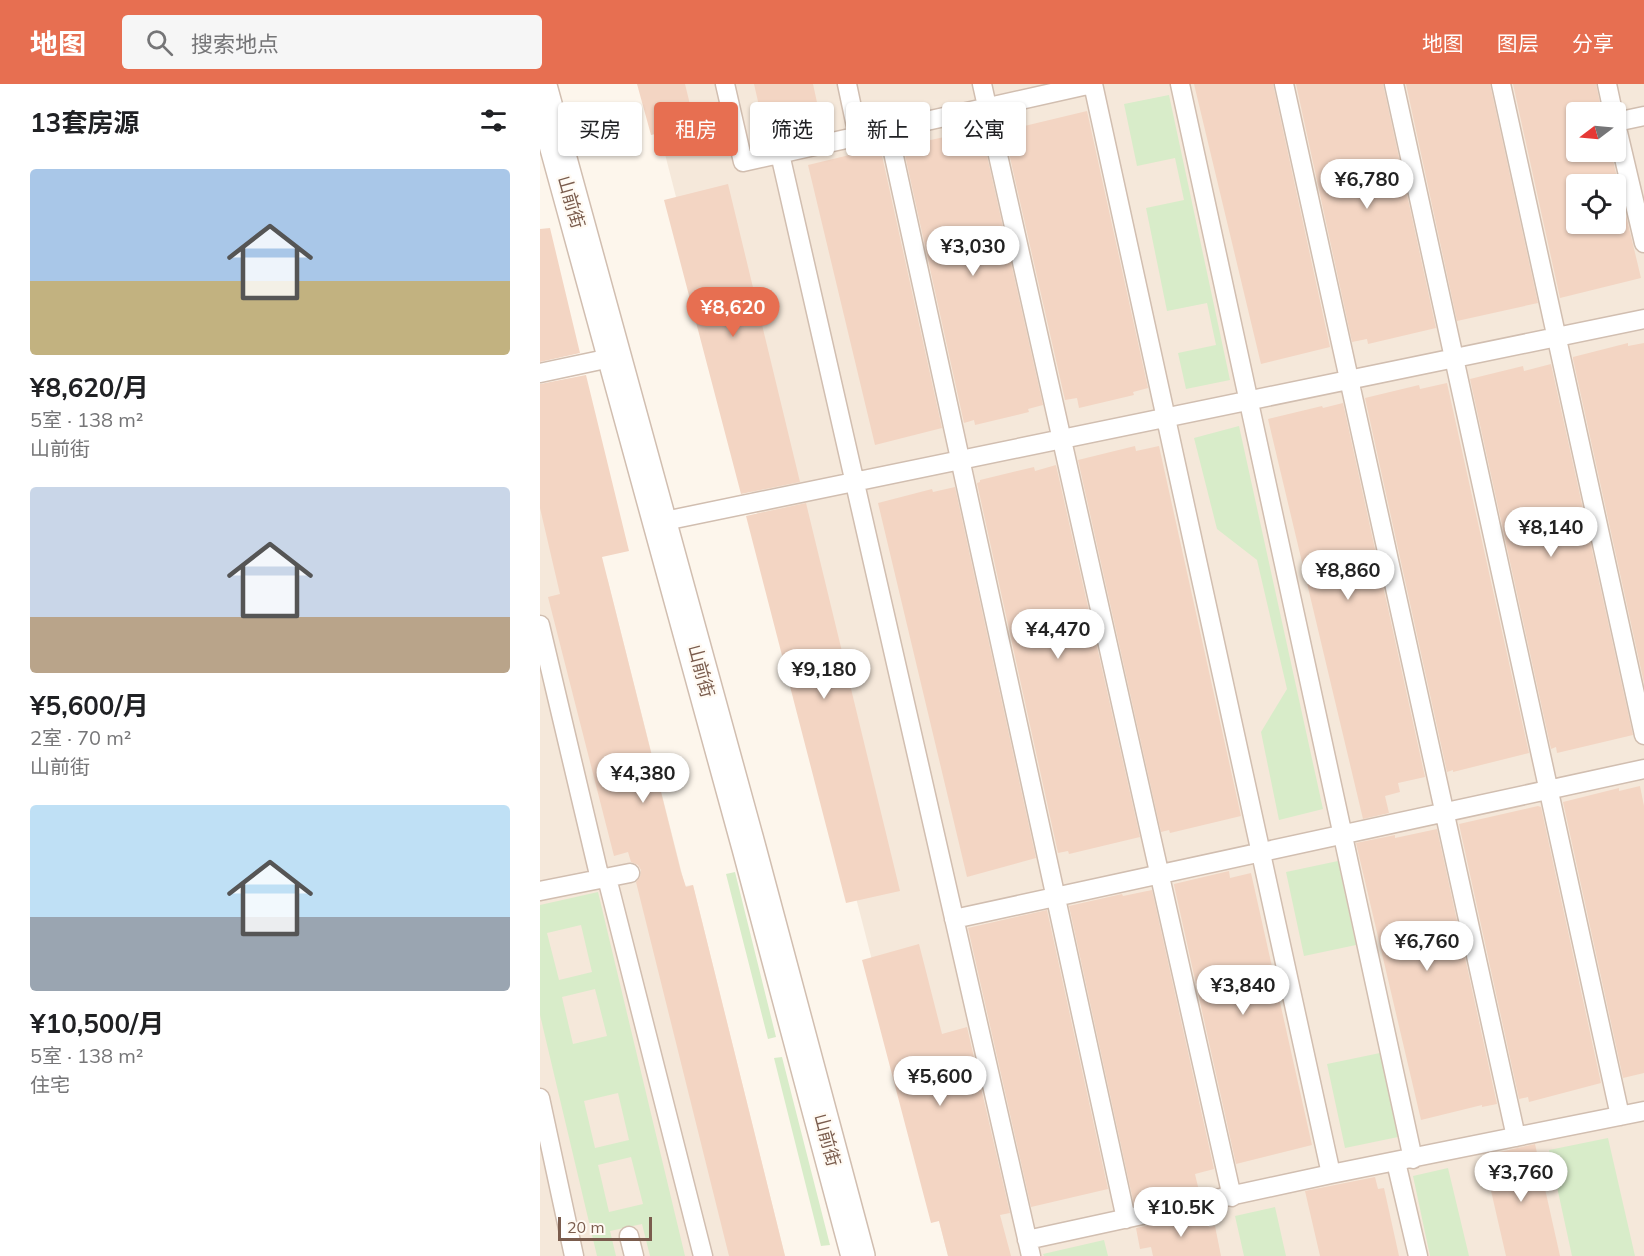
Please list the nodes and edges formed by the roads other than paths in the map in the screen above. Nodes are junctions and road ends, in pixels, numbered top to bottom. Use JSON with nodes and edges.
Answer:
{"nodes":[{"id":1,"x":725,"y":84,"type":"edge"},
{"id":2,"x":848,"y":84,"type":"edge"},
{"id":3,"x":982,"y":84,"type":"edge"},
{"id":4,"x":1093,"y":84,"type":"edge"},
{"id":5,"x":1180,"y":84,"type":"edge"},
{"id":6,"x":1284,"y":84,"type":"edge"},
{"id":7,"x":1394,"y":84,"type":"edge"},
{"id":8,"x":1501,"y":84,"type":"edge"},
{"id":9,"x":1607,"y":84,"type":"edge"},
{"id":10,"x":540,"y":86,"type":"edge"},
{"id":11,"x":851,"y":102,"type":"edge"},
{"id":12,"x":986,"y":102,"type":"edge"},
{"id":13,"x":1010,"y":102,"type":"edge"},
{"id":14,"x":1611,"y":102,"type":"edge"},
{"id":15,"x":1644,"y":116,"type":"edge"},
{"id":16,"x":1626,"y":120,"type":"edge"},
{"id":17,"x":771,"y":156,"type":"edge"},
{"id":18,"x":780,"y":156,"type":"edge"},
{"id":19,"x":894,"y":156,"type":"edge"},
{"id":20,"x":998,"y":156,"type":"edge"},
{"id":21,"x":1625,"y":162,"type":"edge"},
{"id":22,"x":1644,"y":243,"type":"edge"},
{"id":23,"x":1644,"y":319,"type":"edge"},
{"id":24,"x":1557,"y":337,"type":"junction"},
{"id":25,"x":615,"y":357,"type":"junction"},
{"id":26,"x":1454,"y":358,"type":"junction"},
{"id":27,"x":540,"y":373,"type":"edge"},
{"id":28,"x":1350,"y":380,"type":"junction"},
{"id":29,"x":1248,"y":401,"type":"junction"},
{"id":30,"x":1166,"y":418,"type":"junction"},
{"id":31,"x":1062,"y":439,"type":"junction"},
{"id":32,"x":960,"y":460,"type":"junction"},
{"id":33,"x":855,"y":482,"type":"junction"},
{"id":34,"x":660,"y":522,"type":"junction"},
{"id":35,"x":540,"y":626,"type":"edge"},
{"id":36,"x":1644,"y":735,"type":"edge"},
{"id":37,"x":1644,"y":769,"type":"edge"},
{"id":38,"x":1549,"y":789,"type":"junction"},
{"id":39,"x":1444,"y":812,"type":"junction"},
{"id":40,"x":1342,"y":834,"type":"junction"},
{"id":41,"x":1261,"y":853,"type":"junction"},
{"id":42,"x":630,"y":873,"type":"dead end"},
{"id":43,"x":1160,"y":874,"type":"junction"},
{"id":44,"x":603,"y":878,"type":"junction"},
{"id":45,"x":540,"y":891,"type":"edge"},
{"id":46,"x":1056,"y":897,"type":"junction"},
{"id":47,"x":954,"y":919,"type":"junction"},
{"id":48,"x":540,"y":1098,"type":"edge"},
{"id":49,"x":1644,"y":1111,"type":"edge"},
{"id":50,"x":1620,"y":1116,"type":"junction"},
{"id":51,"x":1516,"y":1137,"type":"junction"},
{"id":52,"x":1405,"y":1160,"type":"junction"},
{"id":53,"x":1331,"y":1174,"type":"junction"},
{"id":54,"x":1232,"y":1197,"type":"junction"},
{"id":55,"x":1126,"y":1219,"type":"junction"},
{"id":56,"x":629,"y":1236,"type":"dead end"},
{"id":57,"x":1029,"y":1248,"type":"edge"},
{"id":58,"x":574,"y":1256,"type":"edge"},
{"id":59,"x":634,"y":1256,"type":"edge"},
{"id":60,"x":703,"y":1256,"type":"edge"},
{"id":61,"x":858,"y":1256,"type":"edge"},
{"id":62,"x":1418,"y":1256,"type":"edge"}],
"edges":[{"from":1,"to":17,"type":"lane"},
{"from":2,"to":11,"type":"lane"},
{"from":3,"to":12,"type":"lane"},
{"from":4,"to":13,"type":"lane"},
{"from":4,"to":30,"type":"lane"},
{"from":5,"to":29,"type":"lane"},
{"from":6,"to":28,"type":"lane"},
{"from":7,"to":26,"type":"lane"},
{"from":8,"to":24,"type":"lane"},
{"from":9,"to":14,"type":"lane"},
{"from":10,"to":25,"type":"street","name":"山前街"},
{"from":15,"to":16,"type":"lane"},
{"from":18,"to":33,"type":"lane"},
{"from":19,"to":32,"type":"lane"},
{"from":20,"to":31,"type":"lane"},
{"from":21,"to":22,"type":"lane"},
{"from":23,"to":24,"type":"lane"},
{"from":24,"to":26,"type":"lane"},
{"from":24,"to":36,"type":"lane"},
{"from":25,"to":27,"type":"lane"},
{"from":25,"to":34,"type":"street","name":"山前街"},
{"from":26,"to":28,"type":"lane"},
{"from":26,"to":38,"type":"lane"},
{"from":28,"to":29,"type":"lane"},
{"from":28,"to":39,"type":"lane"},
{"from":29,"to":30,"type":"lane"},
{"from":29,"to":40,"type":"lane"},
{"from":30,"to":31,"type":"lane"},
{"from":30,"to":41,"type":"lane"},
{"from":31,"to":32,"type":"lane"},
{"from":31,"to":43,"type":"lane"},
{"from":32,"to":33,"type":"lane"},
{"from":32,"to":46,"type":"lane"},
{"from":33,"to":34,"type":"lane"},
{"from":33,"to":47,"type":"lane"},
{"from":34,"to":61,"type":"street","name":"山前街"},
{"from":35,"to":44,"type":"lane"},
{"from":37,"to":38,"type":"lane"},
{"from":38,"to":39,"type":"lane"},
{"from":38,"to":50,"type":"lane"},
{"from":39,"to":40,"type":"lane"},
{"from":39,"to":51,"type":"lane"},
{"from":40,"to":41,"type":"lane"},
{"from":40,"to":52,"type":"lane"},
{"from":41,"to":43,"type":"lane"},
{"from":41,"to":53,"type":"lane"},
{"from":42,"to":44,"type":"lane"},
{"from":43,"to":46,"type":"lane"},
{"from":43,"to":54,"type":"lane"},
{"from":44,"to":45,"type":"lane"},
{"from":44,"to":60,"type":"lane"},
{"from":46,"to":47,"type":"lane"},
{"from":46,"to":55,"type":"lane"},
{"from":47,"to":57,"type":"lane"},
{"from":48,"to":58,"type":"lane"},
{"from":49,"to":50,"type":"lane"},
{"from":50,"to":51,"type":"lane"},
{"from":51,"to":52,"type":"lane"},
{"from":52,"to":53,"type":"lane"},
{"from":52,"to":62,"type":"lane"},
{"from":53,"to":54,"type":"lane"},
{"from":54,"to":55,"type":"lane"},
{"from":55,"to":57,"type":"lane"},
{"from":56,"to":59,"type":"lane"}]}
